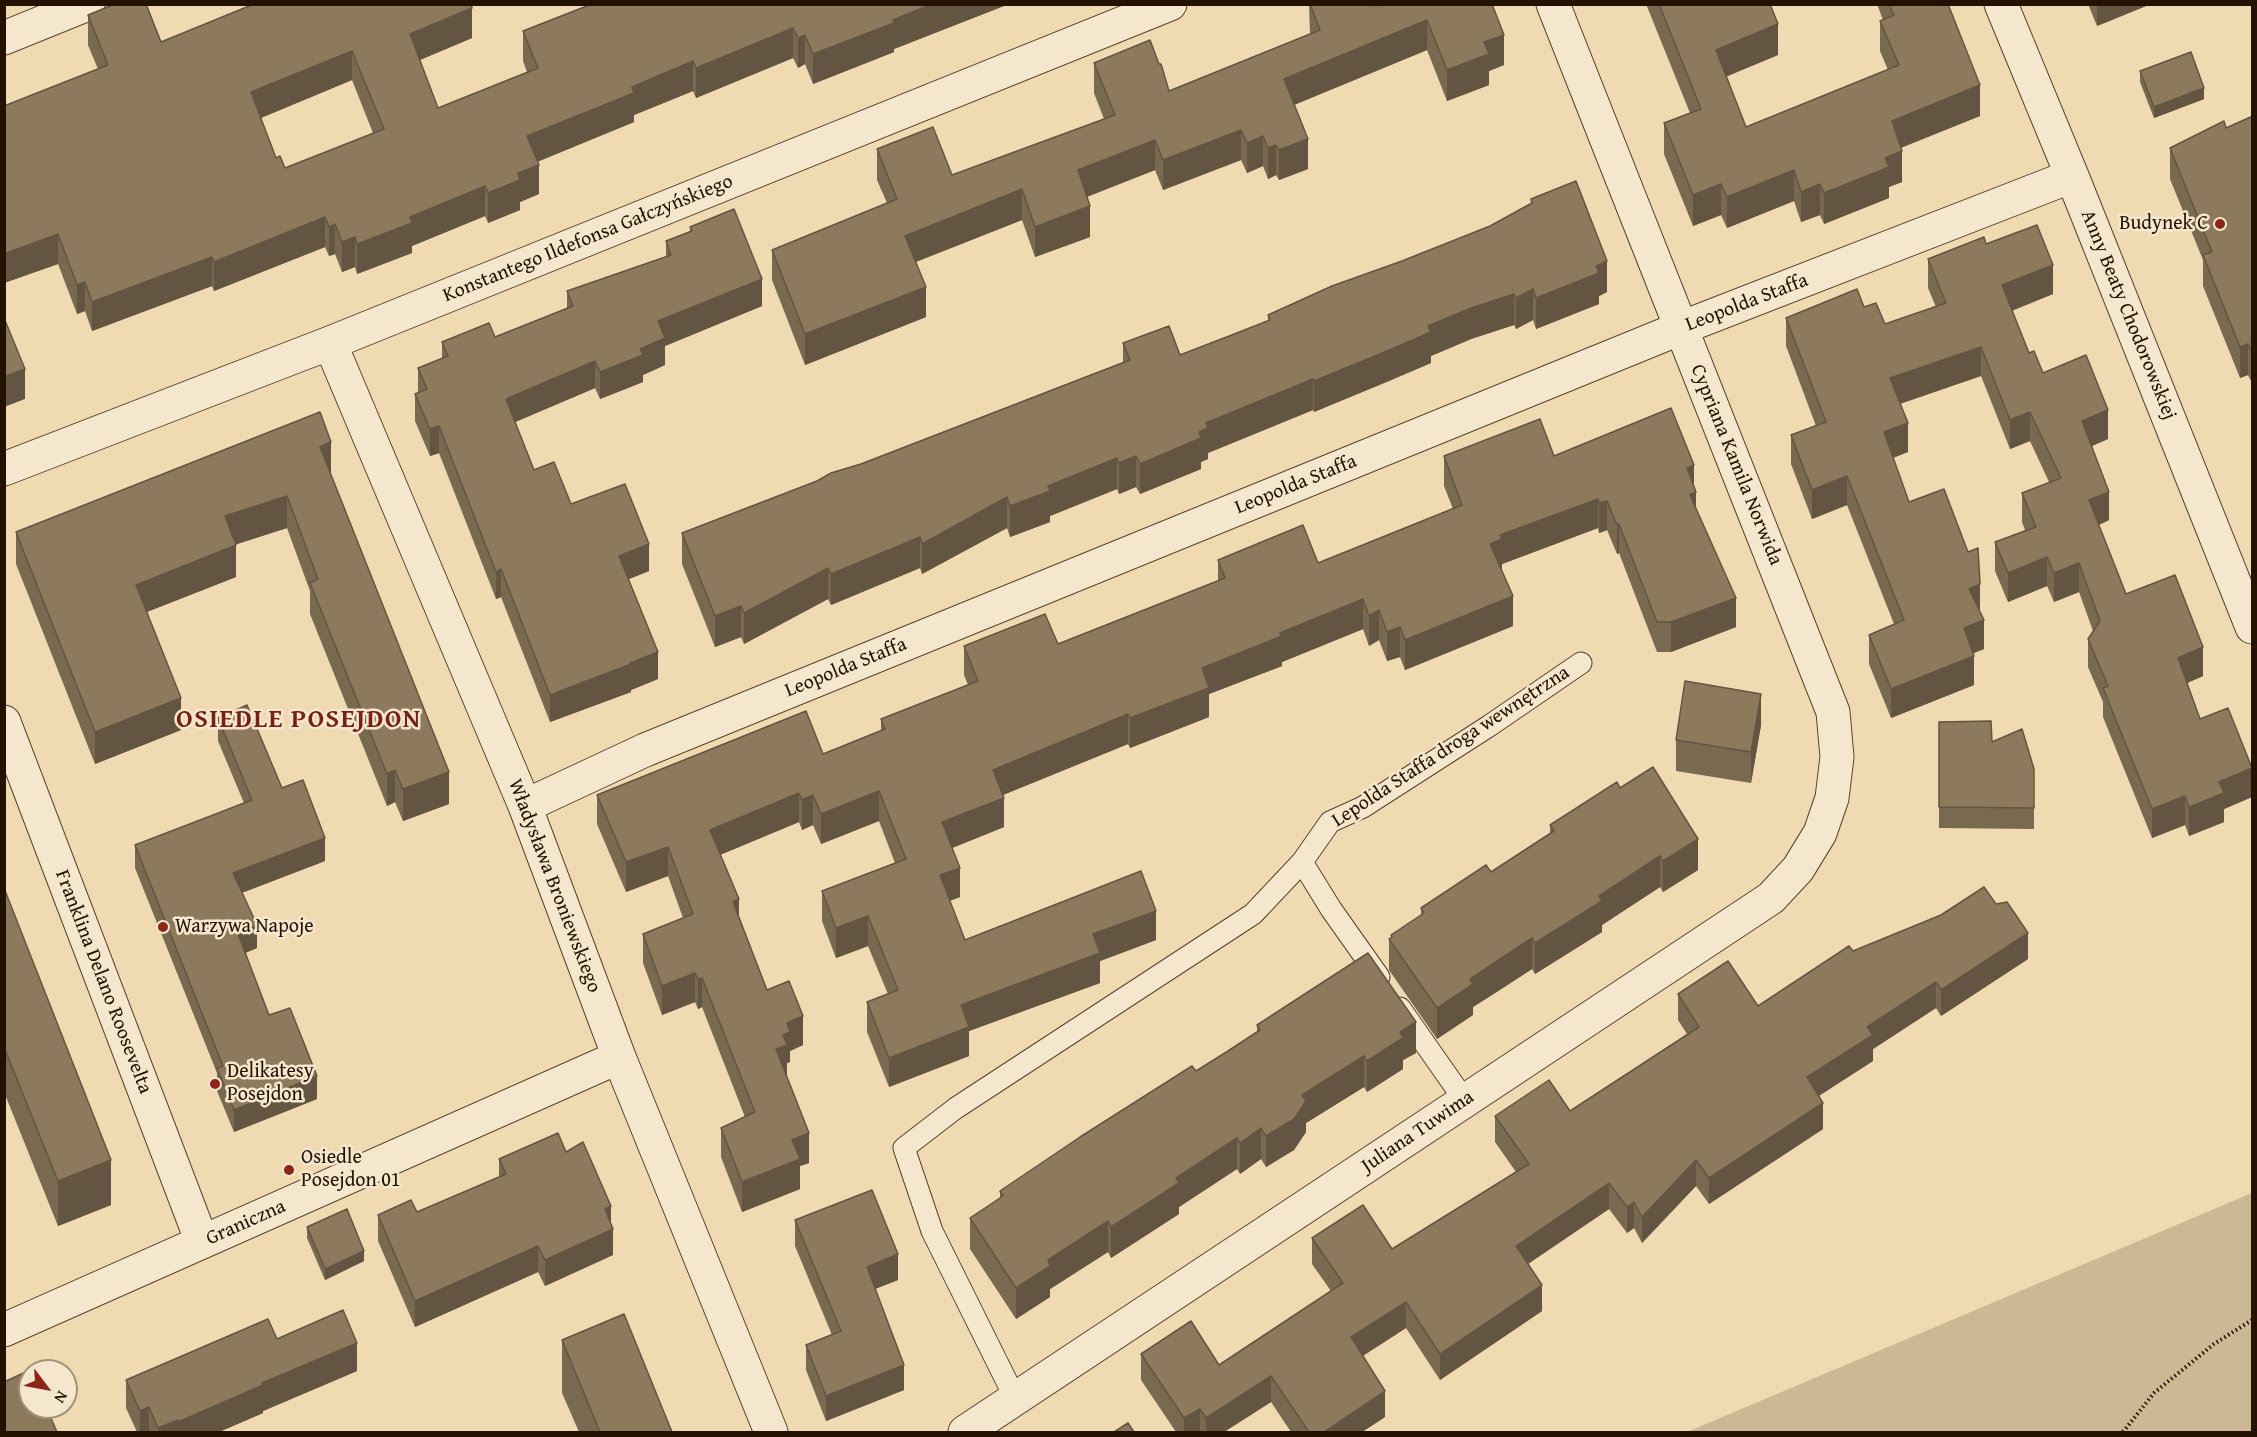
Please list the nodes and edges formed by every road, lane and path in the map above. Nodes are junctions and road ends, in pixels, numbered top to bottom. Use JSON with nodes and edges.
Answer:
{"nodes":[{"id":1,"x":88,"y":4,"type":"edge"},
{"id":2,"x":1170,"y":4,"type":"edge"},
{"id":3,"x":1553,"y":4,"type":"edge"},
{"id":4,"x":2001,"y":4,"type":"edge"},
{"id":5,"x":4,"y":38,"type":"edge"},
{"id":6,"x":2072,"y":177,"type":"junction"},
{"id":7,"x":1681,"y":328,"type":"junction"},
{"id":8,"x":330,"y":343,"type":"junction"},
{"id":9,"x":4,"y":469,"type":"edge"},
{"id":10,"x":2253,"y":627,"type":"edge"},
{"id":11,"x":1581,"y":663,"type":"dead end"},
{"id":12,"x":4,"y":722,"type":"edge"},
{"id":13,"x":1832,"y":798,"type":"joint"},
{"id":14,"x":525,"y":806,"type":"junction"},
{"id":15,"x":1302,"y":862,"type":"junction"},
{"id":16,"x":619,"y":1057,"type":"junction"},
{"id":17,"x":1465,"y":1101,"type":"junction"},
{"id":18,"x":202,"y":1242,"type":"junction"},
{"id":19,"x":2253,"y":1320,"type":"edge"},
{"id":20,"x":4,"y":1330,"type":"edge"},
{"id":21,"x":1016,"y":1400,"type":"junction"},
{"id":22,"x":771,"y":1432,"type":"edge"},
{"id":23,"x":965,"y":1432,"type":"edge"},
{"id":24,"x":2123,"y":1432,"type":"edge"}],
"edges":[{"from":1,"to":5,"type":"street"},
{"from":2,"to":8,"type":"street","name":"Konstantego Ildefonsa Gałczyńskiego"},
{"from":3,"to":7,"type":"street","name":"Cypriana Kamila Norwida"},
{"from":4,"to":6,"type":"street","name":"Anny Beaty Chodorowskiej"},
{"from":6,"to":7,"type":"street","name":"Leopolda Staffa"},
{"from":6,"to":10,"type":"street","name":"Anny Beaty Chodorowskiej"},
{"from":7,"to":13,"type":"street","name":"Cypriana Kamila Norwida"},
{"from":7,"to":14,"type":"street","name":"Leopolda Staffa"},
{"from":8,"to":9,"type":"street","name":"Konstantego Ildefonsa Gałczyńskiego"},
{"from":8,"to":14,"type":"street","name":"Władysława Broniewskiego"},
{"from":11,"to":15,"type":"lane","name":"Lepolda Staffa droga wewnętrzna"},
{"from":12,"to":18,"type":"street","name":"Franklina Delano Roosevelta"},
{"from":13,"to":17,"type":"street","name":"Juliana Tuwima"},
{"from":14,"to":16,"type":"street","name":"Władysława Broniewskiego"},
{"from":15,"to":17,"type":"lane"},
{"from":15,"to":21,"type":"lane","name":"Lepolda Staffa droga wewnętrzna"},
{"from":16,"to":18,"type":"street","name":"Graniczna"},
{"from":16,"to":22,"type":"street","name":"Władysława Broniewskiego"},
{"from":17,"to":21,"type":"street","name":"Juliana Tuwima"},
{"from":18,"to":20,"type":"street","name":"Graniczna"},
{"from":19,"to":24,"type":"path"},
{"from":21,"to":23,"type":"street","name":"Juliana Tuwima"}]}
